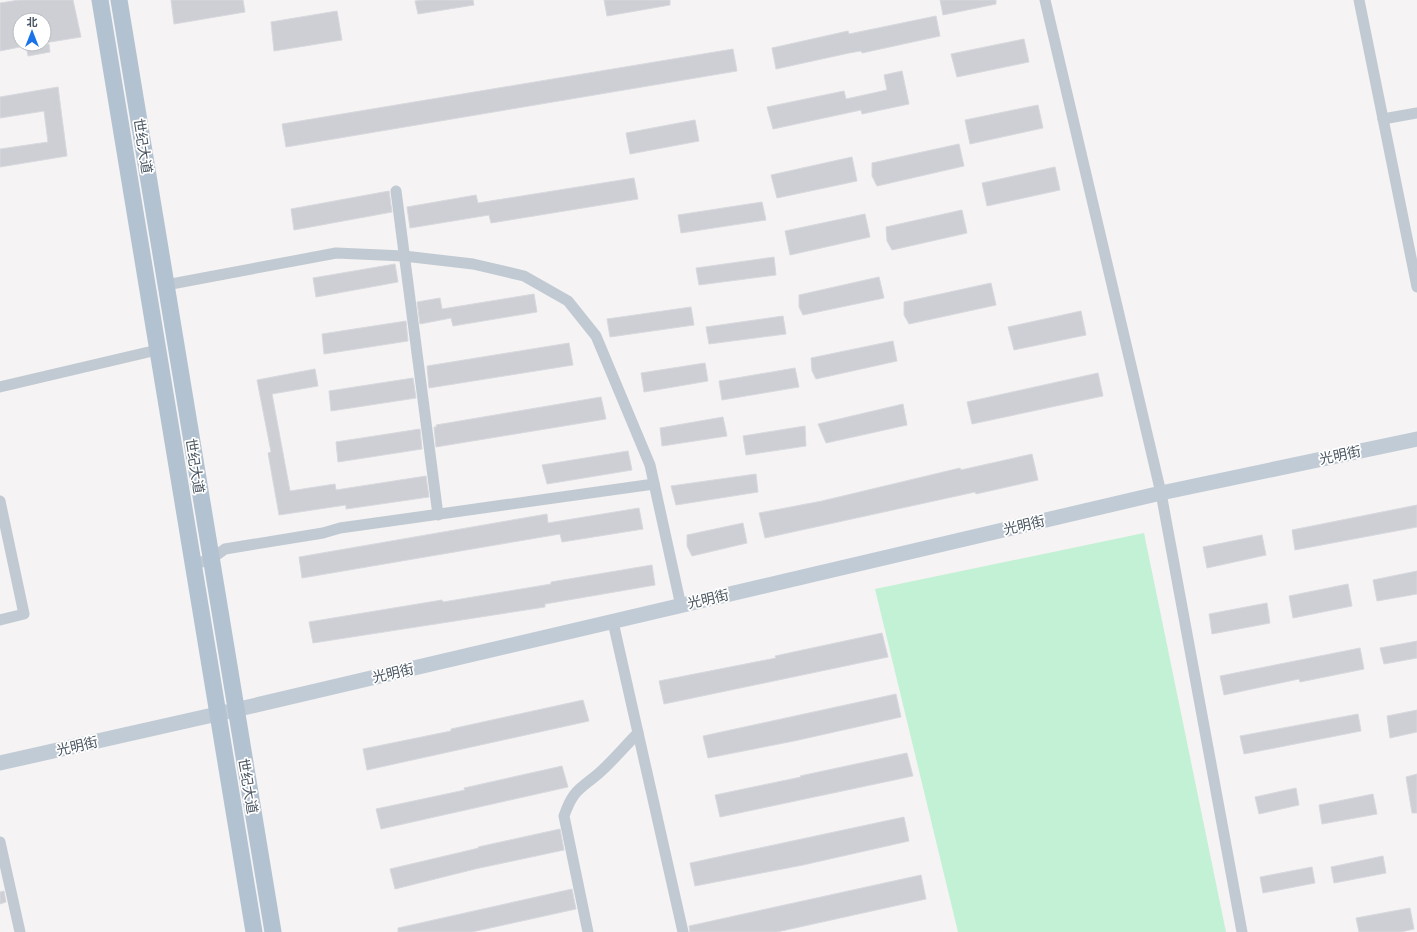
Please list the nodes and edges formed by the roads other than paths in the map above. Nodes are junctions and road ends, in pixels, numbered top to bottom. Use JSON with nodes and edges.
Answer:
{"nodes":[{"id":1,"x":100,"y":0,"type":"edge"},
{"id":2,"x":118,"y":0,"type":"edge"},
{"id":3,"x":1045,"y":0,"type":"edge"},
{"id":4,"x":1359,"y":0,"type":"edge"},
{"id":5,"x":1417,"y":113,"type":"edge"},
{"id":6,"x":1383,"y":119,"type":"junction"},
{"id":7,"x":396,"y":191,"type":"dead end"},
{"id":8,"x":404,"y":256,"type":"junction"},
{"id":9,"x":166,"y":285,"type":"junction"},
{"id":10,"x":1417,"y":287,"type":"edge"},
{"id":11,"x":157,"y":350,"type":"junction"},
{"id":12,"x":0,"y":387,"type":"edge"},
{"id":13,"x":1417,"y":439,"type":"edge"},
{"id":14,"x":654,"y":484,"type":"junction"},
{"id":15,"x":1161,"y":493,"type":"junction"},
{"id":16,"x":0,"y":501,"type":"edge"},
{"id":17,"x":438,"y":515,"type":"junction"},
{"id":18,"x":211,"y":559,"type":"junction"},
{"id":19,"x":192,"y":566,"type":"junction"},
{"id":20,"x":681,"y":606,"type":"junction"},
{"id":21,"x":0,"y":620,"type":"edge"},
{"id":22,"x":613,"y":622,"type":"junction"},
{"id":23,"x":235,"y":710,"type":"junction"},
{"id":24,"x":217,"y":714,"type":"junction"},
{"id":25,"x":638,"y":733,"type":"junction"},
{"id":26,"x":0,"y":763,"type":"edge"},
{"id":27,"x":0,"y":842,"type":"edge"},
{"id":28,"x":20,"y":932,"type":"edge"},
{"id":29,"x":254,"y":932,"type":"edge"},
{"id":30,"x":273,"y":932,"type":"edge"},
{"id":31,"x":588,"y":932,"type":"edge"},
{"id":32,"x":683,"y":932,"type":"edge"},
{"id":33,"x":1242,"y":932,"type":"edge"}],
"edges":[{"from":1,"to":11,"type":"main road","name":"世纪大道"},
{"from":2,"to":9,"type":"main road","name":"世纪大道"},
{"from":3,"to":15,"type":"street"},
{"from":4,"to":6,"type":"street"},
{"from":5,"to":6,"type":"street"},
{"from":6,"to":10,"type":"street"},
{"from":7,"to":8,"type":"street"},
{"from":8,"to":9,"type":"street"},
{"from":8,"to":14,"type":"street"},
{"from":8,"to":17,"type":"street"},
{"from":9,"to":18,"type":"main road","name":"世纪大道"},
{"from":11,"to":12,"type":"street"},
{"from":11,"to":19,"type":"main road","name":"世纪大道"},
{"from":13,"to":15,"type":"street","name":"光明街"},
{"from":14,"to":17,"type":"street"},
{"from":14,"to":20,"type":"street"},
{"from":15,"to":20,"type":"street","name":"光明街"},
{"from":15,"to":33,"type":"street"},
{"from":16,"to":21,"type":"street"},
{"from":17,"to":18,"type":"street"},
{"from":18,"to":19,"type":"street"},
{"from":18,"to":23,"type":"main road","name":"世纪大道"},
{"from":19,"to":24,"type":"main road","name":"世纪大道"},
{"from":20,"to":22,"type":"street","name":"光明街"},
{"from":22,"to":23,"type":"street","name":"光明街"},
{"from":22,"to":25,"type":"street"},
{"from":23,"to":24,"type":"street","name":"光明街"},
{"from":23,"to":30,"type":"main road","name":"世纪大道"},
{"from":24,"to":26,"type":"street","name":"光明街"},
{"from":24,"to":29,"type":"main road","name":"世纪大道"},
{"from":25,"to":31,"type":"street"},
{"from":25,"to":32,"type":"street"},
{"from":27,"to":28,"type":"street"}]}
